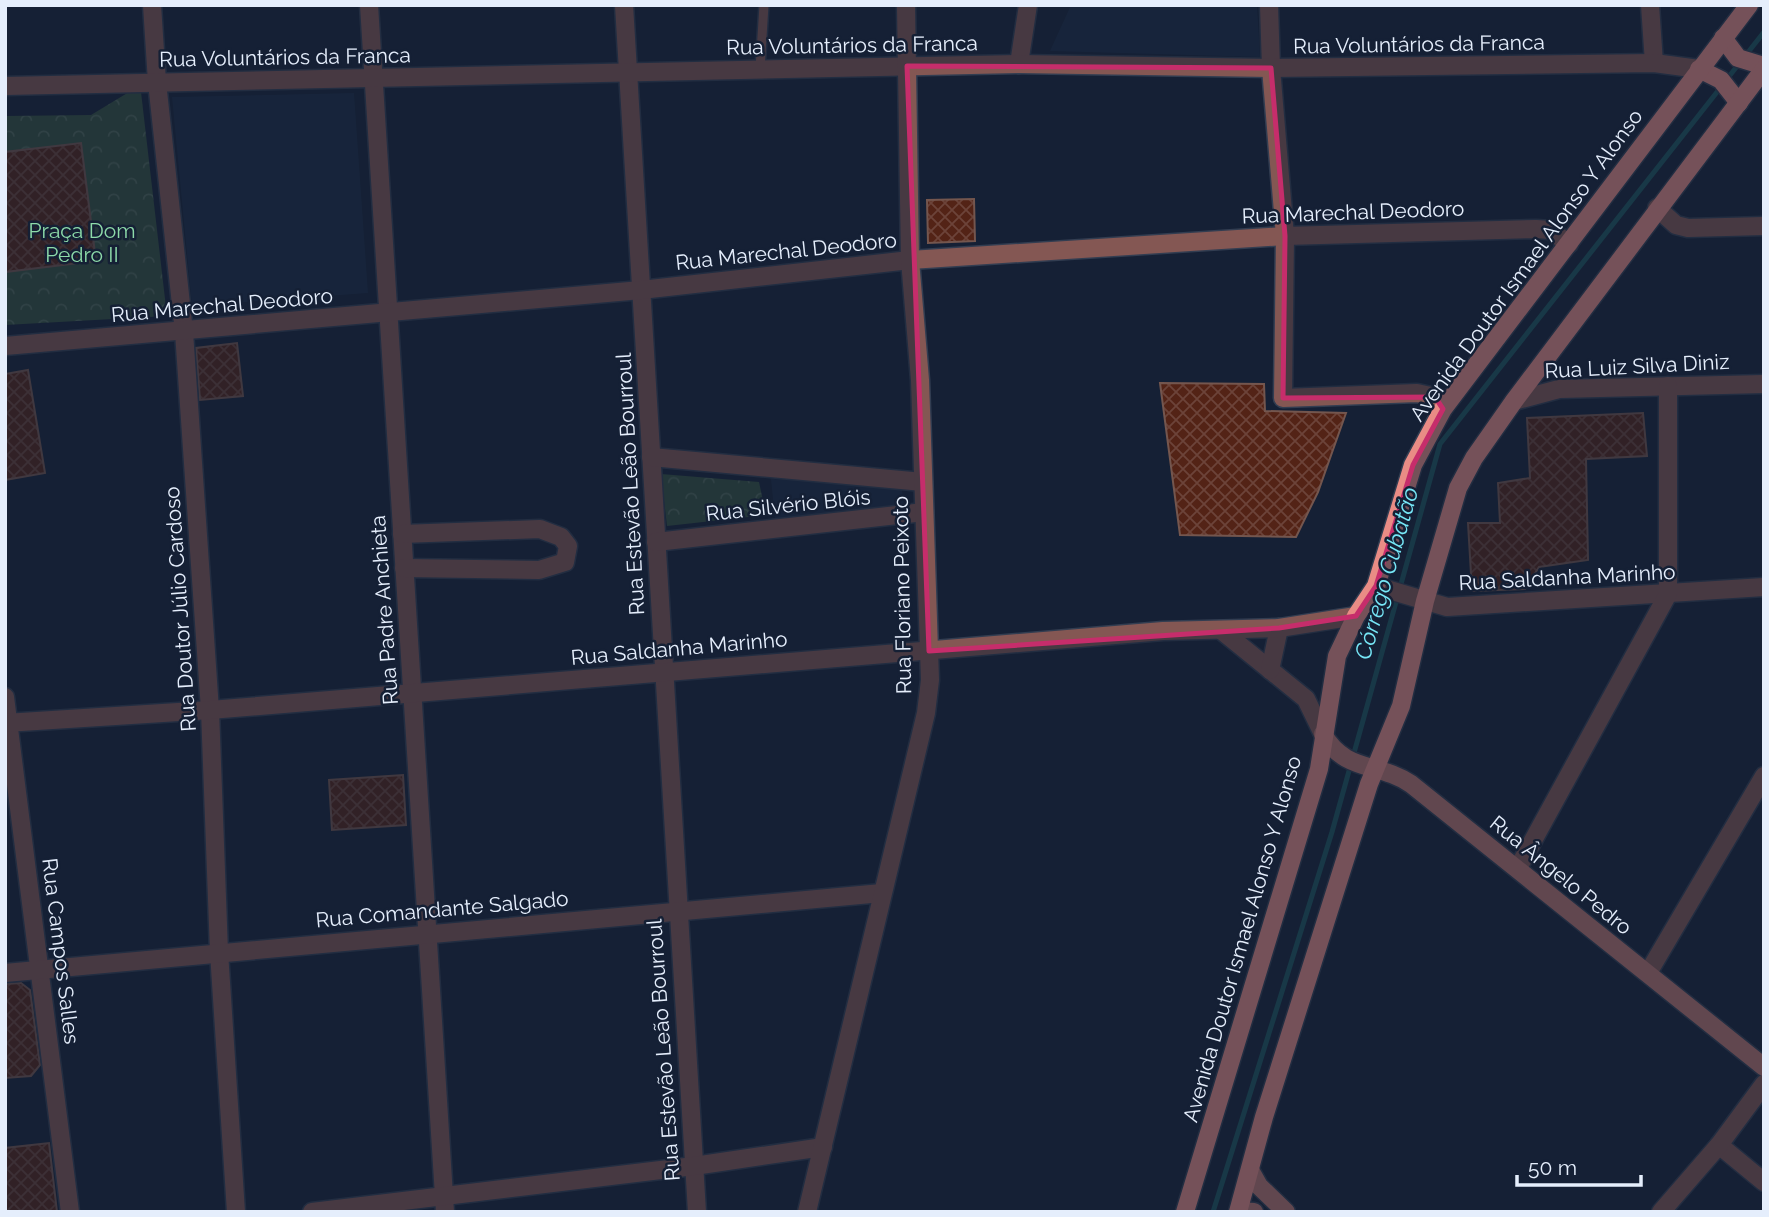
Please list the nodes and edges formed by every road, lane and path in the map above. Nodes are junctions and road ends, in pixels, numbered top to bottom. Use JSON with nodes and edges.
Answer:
{"nodes":[{"id":1,"x":152,"y":5,"type":"edge"},
{"id":2,"x":369,"y":5,"type":"edge"},
{"id":3,"x":624,"y":5,"type":"edge"},
{"id":4,"x":764,"y":5,"type":"edge"},
{"id":5,"x":906,"y":5,"type":"edge"},
{"id":6,"x":1028,"y":5,"type":"edge"},
{"id":7,"x":1269,"y":5,"type":"edge"},
{"id":8,"x":1650,"y":5,"type":"edge"},
{"id":9,"x":1749,"y":5,"type":"edge"},
{"id":10,"x":1725,"y":43,"type":"junction"},
{"id":11,"x":1654,"y":63,"type":"junction"},
{"id":12,"x":1019,"y":64,"type":"junction"},
{"id":13,"x":907,"y":66,"type":"junction"},
{"id":14,"x":1760,"y":67,"type":"edge"},
{"id":15,"x":1271,"y":68,"type":"junction"},
{"id":16,"x":760,"y":69,"type":"junction"},
{"id":17,"x":1703,"y":71,"type":"junction"},
{"id":18,"x":628,"y":72,"type":"junction"},
{"id":19,"x":374,"y":78,"type":"junction"},
{"id":20,"x":157,"y":82,"type":"junction"},
{"id":21,"x":5,"y":86,"type":"edge"},
{"id":22,"x":1735,"y":98,"type":"junction"},
{"id":23,"x":1657,"y":208,"type":"junction"},
{"id":24,"x":1764,"y":226,"type":"edge"},
{"id":25,"x":1285,"y":236,"type":"junction"},
{"id":26,"x":1569,"y":244,"type":"junction"},
{"id":27,"x":910,"y":260,"type":"junction"},
{"id":28,"x":641,"y":290,"type":"junction"},
{"id":29,"x":386,"y":313,"type":"junction"},
{"id":30,"x":184,"y":332,"type":"junction"},
{"id":31,"x":5,"y":346,"type":"edge"},
{"id":32,"x":1764,"y":384,"type":"edge"},
{"id":33,"x":1668,"y":386,"type":"junction"},
{"id":34,"x":1514,"y":401,"type":"junction"},
{"id":35,"x":1443,"y":409,"type":"junction"},
{"id":36,"x":651,"y":457,"type":"junction"},
{"id":37,"x":923,"y":482,"type":"junction"},
{"id":38,"x":924,"y":512,"type":"junction"},
{"id":39,"x":402,"y":534,"type":"junction"},
{"id":40,"x":656,"y":542,"type":"junction"},
{"id":41,"x":404,"y":568,"type":"junction"},
{"id":42,"x":1381,"y":587,"type":"junction"},
{"id":43,"x":1764,"y":587,"type":"edge"},
{"id":44,"x":1668,"y":594,"type":"junction"},
{"id":45,"x":1419,"y":599,"type":"junction"},
{"id":46,"x":1356,"y":616,"type":"junction"},
{"id":47,"x":1279,"y":628,"type":"junction"},
{"id":48,"x":1221,"y":630,"type":"junction"},
{"id":49,"x":929,"y":651,"type":"junction"},
{"id":50,"x":1270,"y":670,"type":"junction"},
{"id":51,"x":664,"y":673,"type":"junction"},
{"id":52,"x":413,"y":693,"type":"junction"},
{"id":53,"x":5,"y":697,"type":"edge"},
{"id":54,"x":210,"y":710,"type":"junction"},
{"id":55,"x":7,"y":723,"type":"edge"},
{"id":56,"x":1323,"y":734,"type":"junction"},
{"id":57,"x":1369,"y":767,"type":"junction"},
{"id":58,"x":1764,"y":776,"type":"edge"},
{"id":59,"x":1517,"y":868,"type":"junction"},
{"id":60,"x":883,"y":893,"type":"junction"},
{"id":61,"x":677,"y":912,"type":"junction"},
{"id":62,"x":429,"y":933,"type":"junction"},
{"id":63,"x":219,"y":952,"type":"junction"},
{"id":64,"x":42,"y":970,"type":"junction"},
{"id":65,"x":5,"y":973,"type":"edge"},
{"id":66,"x":1648,"y":973,"type":"junction"},
{"id":67,"x":1764,"y":1067,"type":"edge"},
{"id":68,"x":1764,"y":1084,"type":"edge"},
{"id":69,"x":1719,"y":1145,"type":"junction"},
{"id":70,"x":823,"y":1147,"type":"junction"},
{"id":71,"x":694,"y":1166,"type":"junction"},
{"id":72,"x":1250,"y":1170,"type":"junction"},
{"id":73,"x":1764,"y":1182,"type":"edge"},
{"id":74,"x":445,"y":1204,"type":"edge"},
{"id":75,"x":1244,"y":1211,"type":"edge"},
{"id":76,"x":70,"y":1212,"type":"edge"},
{"id":77,"x":236,"y":1212,"type":"edge"},
{"id":78,"x":313,"y":1212,"type":"edge"},
{"id":79,"x":697,"y":1212,"type":"edge"},
{"id":80,"x":807,"y":1212,"type":"edge"},
{"id":81,"x":1185,"y":1212,"type":"edge"},
{"id":82,"x":1286,"y":1212,"type":"edge"},
{"id":83,"x":1661,"y":1212,"type":"edge"}],
"edges":[{"from":1,"to":20,"type":"street","name":"Rua Doutor Júlio Cardoso"},
{"from":2,"to":19,"type":"street","name":"Rua Padre Anchieta"},
{"from":3,"to":18,"type":"street","name":"Rua Estevão Leão Bourroul"},
{"from":4,"to":16,"type":"lane"},
{"from":5,"to":13,"type":"street","name":"Rua Floriano Peixoto"},
{"from":6,"to":12,"type":"street"},
{"from":7,"to":15,"type":"street"},
{"from":8,"to":11,"type":"street"},
{"from":9,"to":10,"type":"main road","name":"Avenida Doutor Ismael Alonso Y Alonso"},
{"from":10,"to":14,"type":"main road"},
{"from":10,"to":17,"type":"main road","name":"Avenida Doutor Ismael Alonso Y Alonso"},
{"from":11,"to":15,"type":"street","name":"Rua Voluntários da Franca"},
{"from":11,"to":17,"type":"street","name":"Rua Voluntários da Franca"},
{"from":12,"to":13,"type":"street","name":"Rua Voluntários da Franca"},
{"from":12,"to":15,"type":"street","name":"Rua Voluntários da Franca"},
{"from":13,"to":16,"type":"street","name":"Rua Voluntários da Franca"},
{"from":13,"to":27,"type":"street","name":"Rua Floriano Peixoto"},
{"from":14,"to":22,"type":"main road"},
{"from":15,"to":25,"type":"street"},
{"from":16,"to":18,"type":"street","name":"Rua Voluntários da Franca"},
{"from":17,"to":22,"type":"main road"},
{"from":17,"to":26,"type":"main road","name":"Avenida Doutor Ismael Alonso Y Alonso"},
{"from":18,"to":19,"type":"street","name":"Rua Voluntários da Franca"},
{"from":18,"to":28,"type":"street","name":"Rua Estevão Leão Bourroul"},
{"from":19,"to":20,"type":"street","name":"Rua Voluntários da Franca"},
{"from":19,"to":29,"type":"street","name":"Rua Padre Anchieta"},
{"from":20,"to":21,"type":"street","name":"Rua Voluntários da Franca"},
{"from":20,"to":30,"type":"street","name":"Rua Doutor Júlio Cardoso"},
{"from":22,"to":23,"type":"main road"},
{"from":23,"to":24,"type":"street"},
{"from":23,"to":34,"type":"main road"},
{"from":25,"to":26,"type":"street","name":"Rua Marechal Deodoro"},
{"from":25,"to":27,"type":"street","name":"Rua Marechal Deodoro"},
{"from":25,"to":35,"type":"street"},
{"from":26,"to":35,"type":"main road","name":"Avenida Doutor Ismael Alonso Y Alonso"},
{"from":27,"to":28,"type":"street","name":"Rua Marechal Deodoro"},
{"from":27,"to":37,"type":"street","name":"Rua Floriano Peixoto"},
{"from":28,"to":29,"type":"street","name":"Rua Marechal Deodoro"},
{"from":28,"to":36,"type":"street","name":"Rua Estevão Leão Bourroul"},
{"from":29,"to":30,"type":"street","name":"Rua Marechal Deodoro"},
{"from":29,"to":39,"type":"street","name":"Rua Padre Anchieta"},
{"from":30,"to":31,"type":"street","name":"Rua Marechal Deodoro"},
{"from":30,"to":54,"type":"street","name":"Rua Doutor Júlio Cardoso"},
{"from":32,"to":33,"type":"street","name":"Rua Luiz Silva Diniz"},
{"from":33,"to":34,"type":"street","name":"Rua Luiz Silva Diniz"},
{"from":33,"to":44,"type":"street"},
{"from":34,"to":45,"type":"main road"},
{"from":35,"to":42,"type":"main road","name":"Avenida Doutor Ismael Alonso Y Alonso"},
{"from":36,"to":37,"type":"street"},
{"from":36,"to":40,"type":"street","name":"Rua Estevão Leão Bourroul"},
{"from":37,"to":38,"type":"street","name":"Rua Floriano Peixoto"},
{"from":38,"to":40,"type":"street","name":"Rua Silvério Blóis"},
{"from":38,"to":49,"type":"street","name":"Rua Floriano Peixoto"},
{"from":39,"to":41,"type":"street","name":"Rua Padre Anchieta"},
{"from":39,"to":41,"type":"street"},
{"from":40,"to":51,"type":"street","name":"Rua Estevão Leão Bourroul"},
{"from":41,"to":52,"type":"street","name":"Rua Padre Anchieta"},
{"from":42,"to":45,"type":"street","name":"Rua Saldanha Marinho"},
{"from":42,"to":46,"type":"main road","name":"Avenida Doutor Ismael Alonso Y Alonso"},
{"from":43,"to":44,"type":"street","name":"Rua Saldanha Marinho"},
{"from":44,"to":45,"type":"street","name":"Rua Saldanha Marinho"},
{"from":44,"to":59,"type":"street"},
{"from":45,"to":57,"type":"main road"},
{"from":46,"to":47,"type":"street","name":"Rua Saldanha Marinho"},
{"from":46,"to":56,"type":"main road","name":"Avenida Doutor Ismael Alonso Y Alonso"},
{"from":47,"to":48,"type":"street","name":"Rua Saldanha Marinho"},
{"from":47,"to":50,"type":"street"},
{"from":48,"to":49,"type":"street","name":"Rua Saldanha Marinho"},
{"from":48,"to":50,"type":"street"},
{"from":49,"to":51,"type":"street","name":"Rua Saldanha Marinho"},
{"from":49,"to":60,"type":"street","name":"Rua Floriano Peixoto"},
{"from":50,"to":56,"type":"street"},
{"from":51,"to":52,"type":"street","name":"Rua Saldanha Marinho"},
{"from":51,"to":61,"type":"street","name":"Rua Estevão Leão Bourroul"},
{"from":52,"to":54,"type":"street","name":"Rua Saldanha Marinho"},
{"from":52,"to":62,"type":"street","name":"Rua Padre Anchieta"},
{"from":53,"to":55,"type":"street","name":"Rua Campos Salles"},
{"from":54,"to":55,"type":"street","name":"Rua Saldanha Marinho"},
{"from":54,"to":63,"type":"street","name":"Rua Doutor Júlio Cardoso"},
{"from":55,"to":64,"type":"street","name":"Rua Campos Salles"},
{"from":56,"to":57,"type":"main road","name":"Rua Ângelo Pedro"},
{"from":56,"to":81,"type":"main road","name":"Avenida Doutor Ismael Alonso Y Alonso"},
{"from":57,"to":59,"type":"main road","name":"Rua Ângelo Pedro"},
{"from":57,"to":72,"type":"main road"},
{"from":58,"to":66,"type":"street"},
{"from":59,"to":66,"type":"main road","name":"Rua Ângelo Pedro"},
{"from":60,"to":61,"type":"street","name":"Rua Comandante Salgado"},
{"from":60,"to":70,"type":"street","name":"Rua Floriano Peixoto"},
{"from":61,"to":62,"type":"street","name":"Rua Comandante Salgado"},
{"from":61,"to":71,"type":"street","name":"Rua Estevão Leão Bourroul"},
{"from":62,"to":63,"type":"street","name":"Rua Comandante Salgado"},
{"from":62,"to":74,"type":"street","name":"Rua Padre Anchieta"},
{"from":63,"to":64,"type":"street","name":"Rua Comandante Salgado"},
{"from":63,"to":77,"type":"street","name":"Rua Doutor Júlio Cardoso"},
{"from":64,"to":65,"type":"street","name":"Rua Comandante Salgado"},
{"from":64,"to":76,"type":"street","name":"Rua Campos Salles"},
{"from":66,"to":67,"type":"main road","name":"Rua Ângelo Pedro"},
{"from":68,"to":69,"type":"street"},
{"from":69,"to":73,"type":"street"},
{"from":69,"to":83,"type":"street"},
{"from":70,"to":71,"type":"street"},
{"from":70,"to":80,"type":"street","name":"Rua Floriano Peixoto"},
{"from":71,"to":74,"type":"street"},
{"from":71,"to":79,"type":"street","name":"Rua Estevão Leão Bourroul"},
{"from":72,"to":75,"type":"main road"},
{"from":72,"to":82,"type":"main road"},
{"from":74,"to":78,"type":"street"}]}
